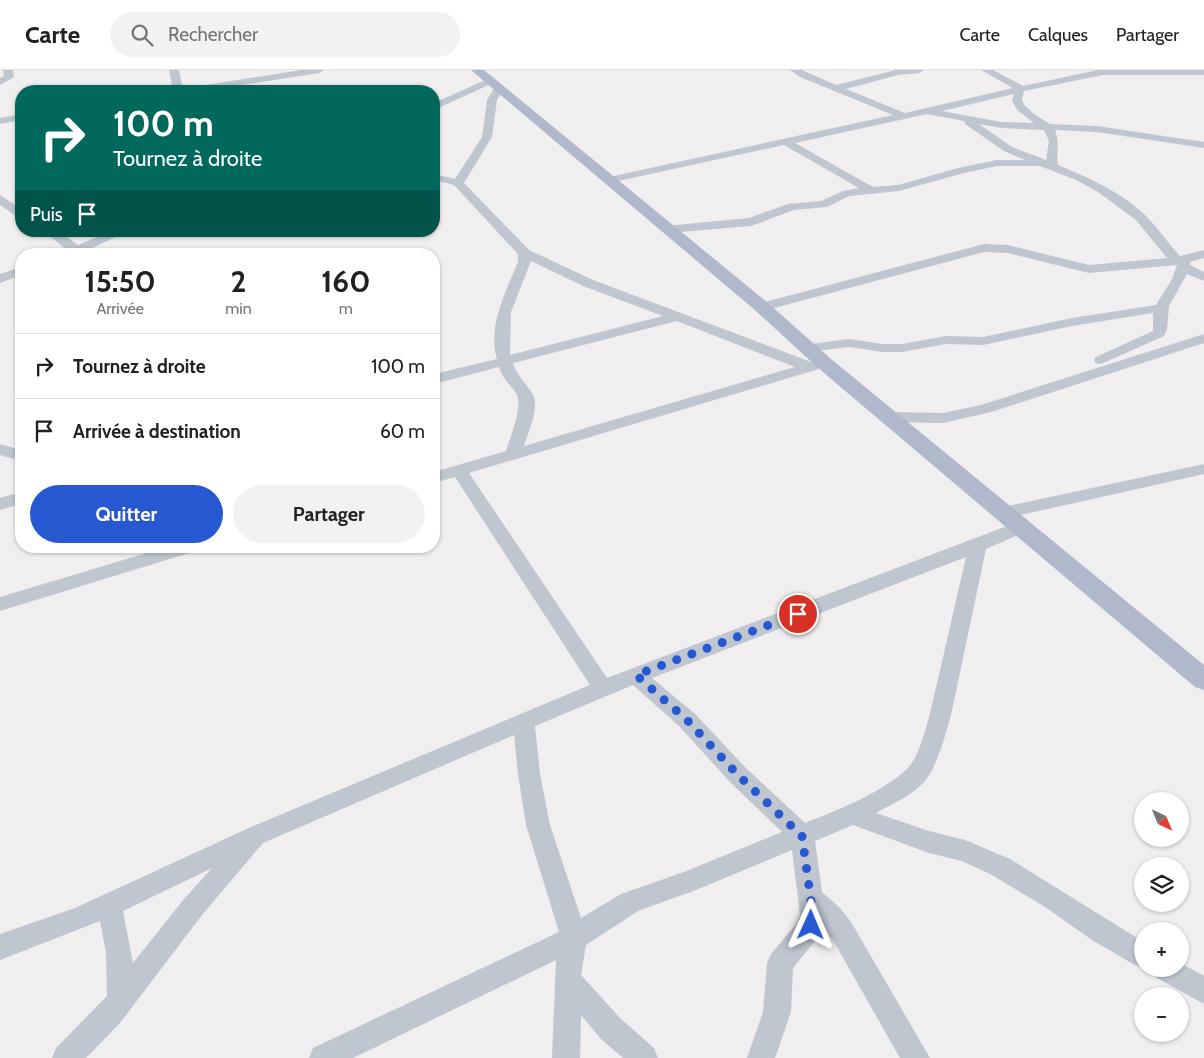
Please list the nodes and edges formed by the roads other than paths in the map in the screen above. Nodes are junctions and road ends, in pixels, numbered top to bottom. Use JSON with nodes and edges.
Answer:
{"nodes":[{"id":1,"x":8,"y":70,"type":"edge"},
{"id":2,"x":174,"y":70,"type":"edge"},
{"id":3,"x":319,"y":70,"type":"edge"},
{"id":4,"x":795,"y":70,"type":"edge"},
{"id":5,"x":918,"y":70,"type":"edge"},
{"id":6,"x":986,"y":70,"type":"edge"},
{"id":7,"x":1166,"y":71,"type":"edge"},
{"id":8,"x":1204,"y":72,"type":"edge"},
{"id":9,"x":489,"y":79,"type":"edge"},
{"id":10,"x":0,"y":82,"type":"edge"},
{"id":11,"x":177,"y":85,"type":"edge"},
{"id":12,"x":239,"y":85,"type":"edge"},
{"id":13,"x":836,"y":88,"type":"junction"},
{"id":14,"x":1020,"y":88,"type":"junction"},
{"id":15,"x":440,"y":104,"type":"edge"},
{"id":16,"x":927,"y":112,"type":"junction"},
{"id":17,"x":906,"y":116,"type":"junction"},
{"id":18,"x":15,"y":118,"type":"edge"},
{"id":19,"x":959,"y":118,"type":"junction"},
{"id":20,"x":0,"y":121,"type":"edge"},
{"id":21,"x":1049,"y":128,"type":"junction"},
{"id":22,"x":786,"y":142,"type":"junction"},
{"id":23,"x":1204,"y":145,"type":"edge"},
{"id":24,"x":1038,"y":163,"type":"junction"},
{"id":25,"x":1053,"y":167,"type":"junction"},
{"id":26,"x":440,"y":178,"type":"edge"},
{"id":27,"x":609,"y":180,"type":"junction"},
{"id":28,"x":458,"y":183,"type":"junction"},
{"id":29,"x":870,"y":190,"type":"junction"},
{"id":30,"x":0,"y":199,"type":"edge"},
{"id":31,"x":15,"y":210,"type":"edge"},
{"id":32,"x":669,"y":229,"type":"junction"},
{"id":33,"x":57,"y":237,"type":"edge"},
{"id":34,"x":87,"y":237,"type":"edge"},
{"id":35,"x":109,"y":237,"type":"edge"},
{"id":36,"x":101,"y":241,"type":"junction"},
{"id":37,"x":71,"y":248,"type":"edge"},
{"id":38,"x":79,"y":248,"type":"edge"},
{"id":39,"x":85,"y":248,"type":"edge"},
{"id":40,"x":96,"y":248,"type":"edge"},
{"id":41,"x":524,"y":253,"type":"junction"},
{"id":42,"x":1204,"y":254,"type":"edge"},
{"id":43,"x":1181,"y":262,"type":"junction"},
{"id":44,"x":15,"y":273,"type":"edge"},
{"id":45,"x":1204,"y":278,"type":"edge"},
{"id":46,"x":0,"y":279,"type":"edge"},
{"id":47,"x":762,"y":307,"type":"junction"},
{"id":48,"x":1161,"y":308,"type":"junction"},
{"id":49,"x":678,"y":316,"type":"junction"},
{"id":50,"x":1204,"y":338,"type":"edge"},
{"id":51,"x":808,"y":348,"type":"junction"},
{"id":52,"x":504,"y":360,"type":"junction"},
{"id":53,"x":817,"y":365,"type":"junction"},
{"id":54,"x":440,"y":376,"type":"edge"},
{"id":55,"x":997,"y":405,"type":"junction"},
{"id":56,"x":888,"y":417,"type":"junction"},
{"id":57,"x":0,"y":448,"type":"edge"},
{"id":58,"x":15,"y":454,"type":"edge"},
{"id":59,"x":514,"y":456,"type":"junction"},
{"id":60,"x":1202,"y":470,"type":"edge"},
{"id":61,"x":460,"y":472,"type":"junction"},
{"id":62,"x":440,"y":477,"type":"edge"},
{"id":63,"x":15,"y":500,"type":"edge"},
{"id":64,"x":0,"y":504,"type":"edge"},
{"id":65,"x":1003,"y":513,"type":"junction"},
{"id":66,"x":1021,"y":527,"type":"junction"},
{"id":67,"x":978,"y":545,"type":"junction"},
{"id":68,"x":169,"y":553,"type":"edge"},
{"id":69,"x":0,"y":604,"type":"edge"},
{"id":70,"x":636,"y":675,"type":"junction"},
{"id":71,"x":1204,"y":680,"type":"edge"},
{"id":72,"x":603,"y":688,"type":"junction"},
{"id":73,"x":524,"y":721,"type":"junction"},
{"id":74,"x":852,"y":815,"type":"junction"},
{"id":75,"x":259,"y":834,"type":"junction"},
{"id":76,"x":802,"y":836,"type":"junction"},
{"id":77,"x":811,"y":898,"type":"junction"},
{"id":78,"x":109,"y":905,"type":"junction"},
{"id":79,"x":574,"y":938,"type":"junction"},
{"id":80,"x":0,"y":948,"type":"edge"},
{"id":81,"x":1134,"y":950,"type":"edge"},
{"id":82,"x":1180,"y":977,"type":"edge"},
{"id":83,"x":568,"y":980,"type":"junction"},
{"id":84,"x":1204,"y":991,"type":"edge"},
{"id":85,"x":120,"y":1002,"type":"junction"},
{"id":86,"x":66,"y":1058,"type":"edge"},
{"id":87,"x":323,"y":1058,"type":"edge"},
{"id":88,"x":566,"y":1058,"type":"edge"},
{"id":89,"x":644,"y":1058,"type":"edge"},
{"id":90,"x":761,"y":1058,"type":"edge"},
{"id":91,"x":916,"y":1058,"type":"edge"}],
"edges":[{"from":1,"to":10,"type":"street"},
{"from":2,"to":11,"type":"street"},
{"from":3,"to":12,"type":"street"},
{"from":4,"to":13,"type":"street"},
{"from":5,"to":13,"type":"street"},
{"from":6,"to":14,"type":"street"},
{"from":7,"to":8,"type":"street"},
{"from":7,"to":14,"type":"street"},
{"from":9,"to":15,"type":"street"},
{"from":9,"to":27,"type":"main road"},
{"from":9,"to":28,"type":"street"},
{"from":13,"to":17,"type":"street"},
{"from":14,"to":16,"type":"street"},
{"from":14,"to":21,"type":"street"},
{"from":16,"to":17,"type":"street"},
{"from":16,"to":19,"type":"street"},
{"from":17,"to":22,"type":"street"},
{"from":18,"to":20,"type":"street"},
{"from":19,"to":21,"type":"street"},
{"from":19,"to":24,"type":"street"},
{"from":21,"to":23,"type":"street"},
{"from":21,"to":25,"type":"street"},
{"from":22,"to":27,"type":"street"},
{"from":22,"to":29,"type":"street"},
{"from":24,"to":25,"type":"street"},
{"from":24,"to":29,"type":"street"},
{"from":25,"to":43,"type":"street"},
{"from":26,"to":28,"type":"street"},
{"from":27,"to":32,"type":"main road"},
{"from":28,"to":41,"type":"street"},
{"from":29,"to":32,"type":"street"},
{"from":30,"to":31,"type":"street"},
{"from":32,"to":47,"type":"main road"},
{"from":33,"to":37,"type":"street"},
{"from":34,"to":38,"type":"street"},
{"from":35,"to":36,"type":"street"},
{"from":36,"to":39,"type":"street"},
{"from":36,"to":40,"type":"street"},
{"from":41,"to":49,"type":"street"},
{"from":41,"to":52,"type":"street"},
{"from":42,"to":43,"type":"street"},
{"from":43,"to":45,"type":"street"},
{"from":43,"to":47,"type":"street"},
{"from":43,"to":48,"type":"street"},
{"from":44,"to":46,"type":"street"},
{"from":47,"to":51,"type":"main road"},
{"from":48,"to":51,"type":"street"},
{"from":48,"to":55,"type":"street"},
{"from":49,"to":52,"type":"street"},
{"from":49,"to":53,"type":"street"},
{"from":50,"to":55,"type":"street"},
{"from":51,"to":53,"type":"main road"},
{"from":52,"to":54,"type":"street"},
{"from":52,"to":59,"type":"street"},
{"from":53,"to":56,"type":"main road"},
{"from":53,"to":59,"type":"street"},
{"from":55,"to":56,"type":"street"},
{"from":56,"to":65,"type":"main road"},
{"from":57,"to":58,"type":"street"},
{"from":59,"to":61,"type":"street"},
{"from":60,"to":65,"type":"street"},
{"from":61,"to":62,"type":"street"},
{"from":61,"to":72,"type":"street"},
{"from":63,"to":64,"type":"street"},
{"from":65,"to":66,"type":"main road"},
{"from":66,"to":67,"type":"street"},
{"from":66,"to":71,"type":"main road"},
{"from":67,"to":70,"type":"street"},
{"from":67,"to":74,"type":"street"},
{"from":68,"to":69,"type":"street"},
{"from":70,"to":72,"type":"street"},
{"from":70,"to":76,"type":"street"},
{"from":72,"to":73,"type":"street"},
{"from":73,"to":75,"type":"street"},
{"from":73,"to":79,"type":"street"},
{"from":74,"to":76,"type":"street"},
{"from":74,"to":81,"type":"street"},
{"from":75,"to":78,"type":"street"},
{"from":75,"to":85,"type":"street"},
{"from":76,"to":77,"type":"street"},
{"from":76,"to":79,"type":"street"},
{"from":77,"to":90,"type":"street"},
{"from":77,"to":91,"type":"street"},
{"from":78,"to":80,"type":"street"},
{"from":78,"to":85,"type":"street"},
{"from":79,"to":83,"type":"street"},
{"from":79,"to":87,"type":"street"},
{"from":82,"to":84,"type":"street"},
{"from":83,"to":88,"type":"street"},
{"from":83,"to":89,"type":"street"},
{"from":85,"to":86,"type":"street"}]}
